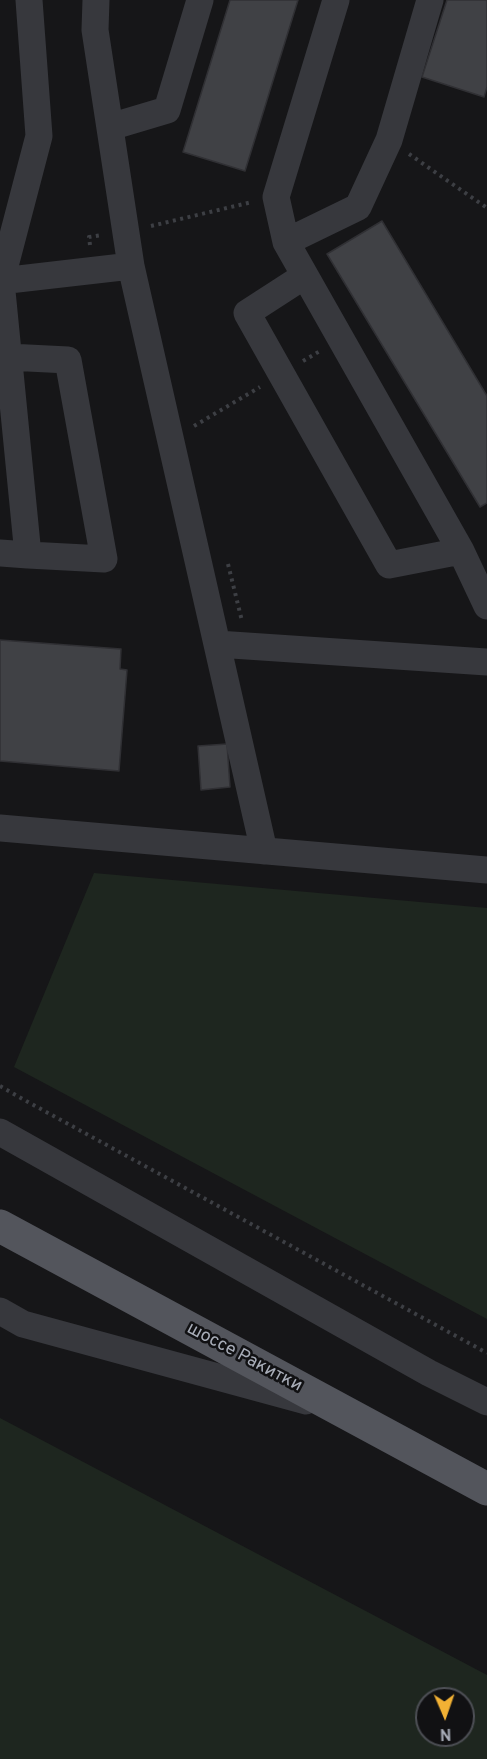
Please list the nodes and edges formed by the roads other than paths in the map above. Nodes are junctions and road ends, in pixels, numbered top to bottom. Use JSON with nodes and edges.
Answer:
{"nodes":[{"id":1,"x":29,"y":0,"type":"edge"},
{"id":2,"x":96,"y":0,"type":"edge"},
{"id":3,"x":200,"y":0,"type":"edge"},
{"id":4,"x":336,"y":0,"type":"edge"},
{"id":5,"x":430,"y":0,"type":"edge"},
{"id":6,"x":110,"y":127,"type":"junction"},
{"id":7,"x":286,"y":242,"type":"junction"},
{"id":8,"x":131,"y":266,"type":"junction"},
{"id":9,"x":298,"y":280,"type":"dead end"},
{"id":10,"x":0,"y":281,"type":"edge"},
{"id":11,"x":8,"y":357,"type":"junction"},
{"id":12,"x":461,"y":551,"type":"junction"},
{"id":13,"x":0,"y":553,"type":"edge"},
{"id":14,"x":28,"y":555,"type":"junction"},
{"id":15,"x":487,"y":606,"type":"edge"},
{"id":16,"x":217,"y":644,"type":"junction"},
{"id":17,"x":487,"y":662,"type":"edge"},
{"id":18,"x":0,"y":828,"type":"edge"},
{"id":19,"x":264,"y":851,"type":"junction"},
{"id":20,"x":487,"y":870,"type":"edge"},
{"id":21,"x":0,"y":1132,"type":"edge"},
{"id":22,"x":0,"y":1226,"type":"edge"},
{"id":23,"x":0,"y":1311,"type":"edge"},
{"id":24,"x":487,"y":1402,"type":"edge"},
{"id":25,"x":341,"y":1410,"type":"junction"},
{"id":26,"x":487,"y":1489,"type":"edge"}],
"edges":[{"from":1,"to":10,"type":"street"},
{"from":2,"to":6,"type":"street"},
{"from":3,"to":6,"type":"street"},
{"from":4,"to":7,"type":"street"},
{"from":5,"to":7,"type":"street"},
{"from":6,"to":8,"type":"street"},
{"from":7,"to":12,"type":"street"},
{"from":8,"to":10,"type":"street"},
{"from":8,"to":16,"type":"street"},
{"from":9,"to":12,"type":"street"},
{"from":10,"to":11,"type":"street"},
{"from":11,"to":14,"type":"street"},
{"from":11,"to":14,"type":"street"},
{"from":12,"to":15,"type":"street"},
{"from":13,"to":14,"type":"street"},
{"from":16,"to":17,"type":"street"},
{"from":16,"to":19,"type":"street"},
{"from":18,"to":19,"type":"street"},
{"from":19,"to":20,"type":"street"},
{"from":21,"to":24,"type":"street"},
{"from":22,"to":25,"type":"main road","name":"шоссе Ракитки"},
{"from":23,"to":25,"type":"street"},
{"from":25,"to":26,"type":"main road","name":"шоссе Ракитки"}]}
